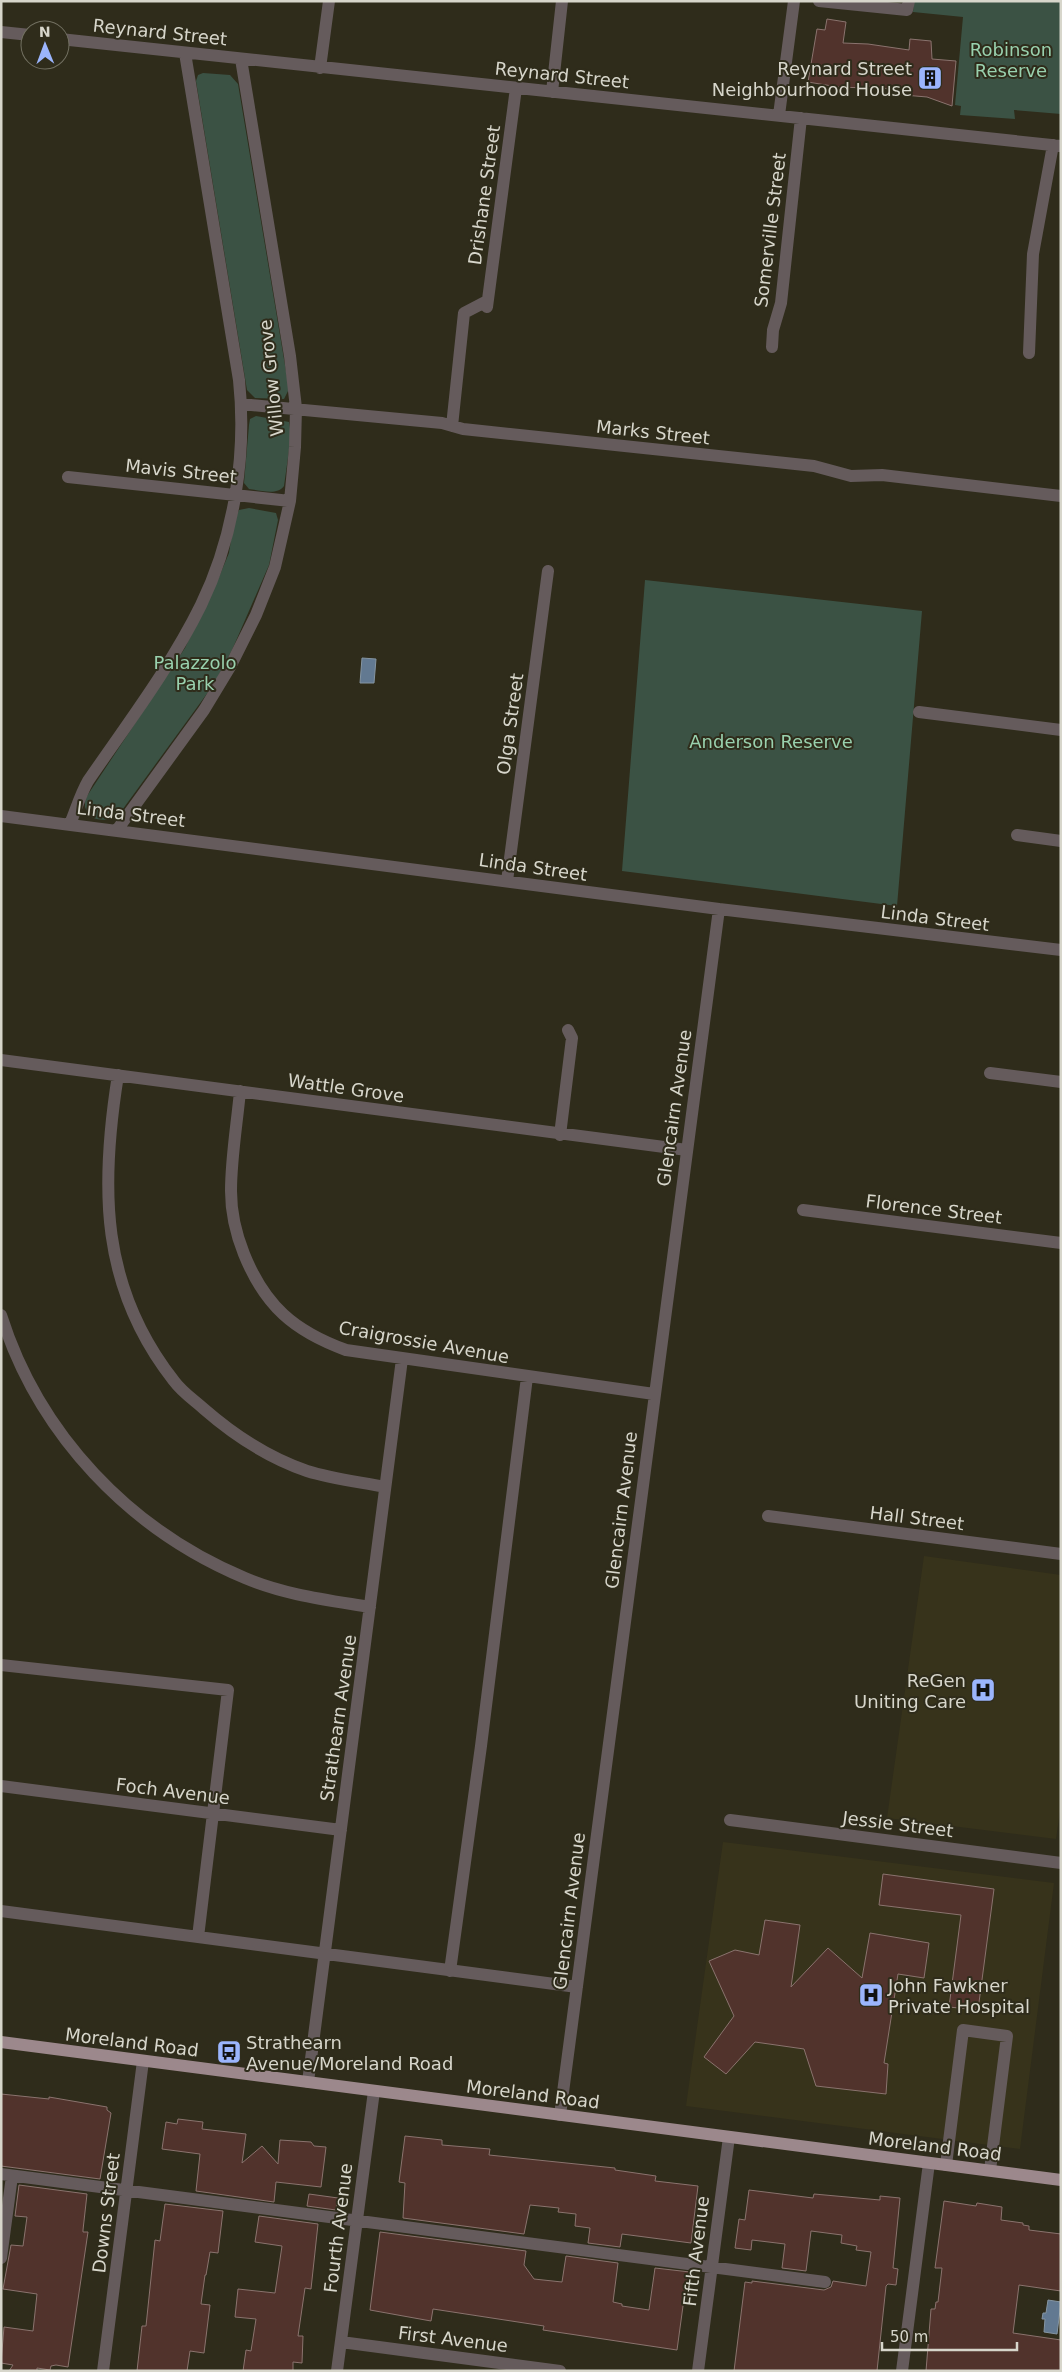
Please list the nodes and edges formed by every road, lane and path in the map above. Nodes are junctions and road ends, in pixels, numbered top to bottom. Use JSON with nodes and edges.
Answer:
{"nodes":[{"id":1,"x":329,"y":1,"type":"edge"},
{"id":2,"x":562,"y":1,"type":"edge"},
{"id":3,"x":794,"y":1,"type":"edge"},
{"id":4,"x":819,"y":1,"type":"edge"},
{"id":5,"x":909,"y":1,"type":"edge"},
{"id":6,"x":1,"y":32,"type":"edge"},
{"id":7,"x":20,"y":34,"type":"edge"},
{"id":8,"x":70,"y":40,"type":"edge"},
{"id":9,"x":185,"y":53,"type":"junction"},
{"id":10,"x":241,"y":59,"type":"junction"},
{"id":11,"x":320,"y":68,"type":"junction"},
{"id":12,"x":516,"y":88,"type":"junction"},
{"id":13,"x":552,"y":92,"type":"junction"},
{"id":14,"x":778,"y":115,"type":"junction"},
{"id":15,"x":801,"y":118,"type":"junction"},
{"id":16,"x":1057,"y":146,"type":"edge"},
{"id":17,"x":772,"y":347,"type":"dead end"},
{"id":18,"x":1029,"y":352,"type":"dead end"},
{"id":19,"x":241,"y":404,"type":"junction"},
{"id":20,"x":296,"y":408,"type":"junction"},
{"id":21,"x":452,"y":426,"type":"junction"},
{"id":22,"x":68,"y":477,"type":"dead end"},
{"id":23,"x":235,"y":495,"type":"junction"},
{"id":24,"x":1061,"y":496,"type":"edge"},
{"id":25,"x":290,"y":501,"type":"junction"},
{"id":26,"x":548,"y":571,"type":"dead end"},
{"id":27,"x":919,"y":712,"type":"dead end"},
{"id":28,"x":1061,"y":730,"type":"edge"},
{"id":29,"x":1,"y":816,"type":"edge"},
{"id":30,"x":70,"y":824,"type":"junction"},
{"id":31,"x":117,"y":830,"type":"junction"},
{"id":32,"x":1018,"y":836,"type":"dead end"},
{"id":33,"x":1061,"y":841,"type":"edge"},
{"id":34,"x":507,"y":881,"type":"junction"},
{"id":35,"x":719,"y":909,"type":"junction"},
{"id":36,"x":1061,"y":950,"type":"edge"},
{"id":37,"x":568,"y":1030,"type":"dead end"},
{"id":38,"x":1,"y":1060,"type":"edge"},
{"id":39,"x":990,"y":1073,"type":"dead end"},
{"id":40,"x":118,"y":1075,"type":"junction"},
{"id":41,"x":1061,"y":1082,"type":"edge"},
{"id":42,"x":240,"y":1091,"type":"junction"},
{"id":43,"x":560,"y":1134,"type":"junction"},
{"id":44,"x":687,"y":1150,"type":"junction"},
{"id":45,"x":803,"y":1210,"type":"dead end"},
{"id":46,"x":1061,"y":1243,"type":"edge"},
{"id":47,"x":1,"y":1315,"type":"edge"},
{"id":48,"x":402,"y":1360,"type":"junction"},
{"id":49,"x":527,"y":1377,"type":"junction"},
{"id":50,"x":654,"y":1394,"type":"junction"},
{"id":51,"x":385,"y":1487,"type":"junction"},
{"id":52,"x":768,"y":1516,"type":"dead end"},
{"id":53,"x":1061,"y":1554,"type":"edge"},
{"id":54,"x":370,"y":1607,"type":"junction"},
{"id":55,"x":1,"y":1665,"type":"edge"},
{"id":56,"x":1,"y":1786,"type":"edge"},
{"id":57,"x":214,"y":1814,"type":"junction"},
{"id":58,"x":730,"y":1820,"type":"dead end"},
{"id":59,"x":340,"y":1830,"type":"junction"},
{"id":60,"x":1061,"y":1863,"type":"edge"},
{"id":61,"x":1,"y":1911,"type":"edge"},
{"id":62,"x":198,"y":1937,"type":"junction"},
{"id":63,"x":324,"y":1953,"type":"junction"},
{"id":64,"x":450,"y":1971,"type":"junction"},
{"id":65,"x":577,"y":1987,"type":"junction"},
{"id":66,"x":1,"y":2042,"type":"edge"},
{"id":67,"x":143,"y":2060,"type":"junction"},
{"id":68,"x":308,"y":2082,"type":"junction"},
{"id":69,"x":374,"y":2091,"type":"junction"},
{"id":70,"x":560,"y":2115,"type":"junction"},
{"id":71,"x":729,"y":2136,"type":"junction"},
{"id":72,"x":929,"y":2163,"type":"junction"},
{"id":73,"x":946,"y":2165,"type":"junction"},
{"id":74,"x":990,"y":2170,"type":"junction"},
{"id":75,"x":7,"y":2175,"type":"edge"},
{"id":76,"x":1061,"y":2180,"type":"edge"},
{"id":77,"x":127,"y":2189,"type":"junction"},
{"id":78,"x":357,"y":2220,"type":"junction"},
{"id":79,"x":1,"y":2258,"type":"edge"},
{"id":80,"x":712,"y":2265,"type":"junction"},
{"id":81,"x":825,"y":2282,"type":"dead end"},
{"id":82,"x":341,"y":2342,"type":"junction"},
{"id":83,"x":103,"y":2371,"type":"edge"},
{"id":84,"x":337,"y":2371,"type":"edge"},
{"id":85,"x":560,"y":2371,"type":"edge"},
{"id":86,"x":698,"y":2371,"type":"edge"},
{"id":87,"x":902,"y":2371,"type":"edge"}],
"edges":[{"from":1,"to":11,"type":"street"},
{"from":2,"to":13,"type":"street"},
{"from":3,"to":14,"type":"street"},
{"from":4,"to":5,"type":"street"},
{"from":6,"to":7,"type":"street"},
{"from":8,"to":9,"type":"street","name":"Reynard Street"},
{"from":9,"to":10,"type":"street","name":"Reynard Street"},
{"from":9,"to":19,"type":"street","name":"Willow Grove"},
{"from":10,"to":11,"type":"street","name":"Reynard Street"},
{"from":10,"to":20,"type":"street","name":"Willow Grove"},
{"from":11,"to":12,"type":"street","name":"Reynard Street"},
{"from":12,"to":13,"type":"street","name":"Reynard Street"},
{"from":12,"to":21,"type":"street","name":"Drishane Street"},
{"from":13,"to":14,"type":"street","name":"Reynard Street"},
{"from":14,"to":15,"type":"street","name":"Reynard Street"},
{"from":15,"to":16,"type":"street","name":"Reynard Street"},
{"from":15,"to":17,"type":"street","name":"Somerville Street"},
{"from":16,"to":18,"type":"street"},
{"from":19,"to":20,"type":"street","name":"Marks Street"},
{"from":19,"to":23,"type":"street","name":"Willow Grove"},
{"from":20,"to":21,"type":"street","name":"Marks Street"},
{"from":20,"to":25,"type":"street","name":"Willow Grove"},
{"from":21,"to":24,"type":"street","name":"Marks Street"},
{"from":22,"to":23,"type":"street","name":"Mavis Street"},
{"from":23,"to":25,"type":"street","name":"Mavis Street"},
{"from":23,"to":30,"type":"street","name":"Willow Grove"},
{"from":25,"to":31,"type":"street","name":"Willow Grove"},
{"from":26,"to":34,"type":"street","name":"Olga Street"},
{"from":27,"to":28,"type":"street"},
{"from":29,"to":30,"type":"street","name":"Linda Street"},
{"from":30,"to":31,"type":"street","name":"Linda Street"},
{"from":31,"to":34,"type":"street","name":"Linda Street"},
{"from":32,"to":33,"type":"street"},
{"from":34,"to":35,"type":"street","name":"Linda Street"},
{"from":35,"to":36,"type":"street","name":"Linda Street"},
{"from":35,"to":44,"type":"street","name":"Glencairn Avenue"},
{"from":37,"to":43,"type":"street"},
{"from":38,"to":40,"type":"street","name":"Wattle Grove"},
{"from":39,"to":41,"type":"street"},
{"from":40,"to":42,"type":"street","name":"Wattle Grove"},
{"from":40,"to":51,"type":"street"},
{"from":42,"to":43,"type":"street","name":"Wattle Grove"},
{"from":42,"to":48,"type":"street","name":"Craigrossie Avenue"},
{"from":43,"to":44,"type":"street","name":"Wattle Grove"},
{"from":44,"to":50,"type":"street","name":"Glencairn Avenue"},
{"from":45,"to":46,"type":"street","name":"Florence Street"},
{"from":47,"to":54,"type":"street"},
{"from":48,"to":49,"type":"street","name":"Craigrossie Avenue"},
{"from":48,"to":51,"type":"street","name":"Strathearn Avenue"},
{"from":49,"to":50,"type":"street","name":"Craigrossie Avenue"},
{"from":49,"to":64,"type":"street"},
{"from":50,"to":65,"type":"street","name":"Glencairn Avenue"},
{"from":51,"to":54,"type":"street","name":"Strathearn Avenue"},
{"from":52,"to":53,"type":"street","name":"Hall Street"},
{"from":54,"to":59,"type":"street","name":"Strathearn Avenue"},
{"from":55,"to":57,"type":"street"},
{"from":56,"to":57,"type":"street","name":"Foch Avenue"},
{"from":57,"to":59,"type":"street","name":"Foch Avenue"},
{"from":57,"to":62,"type":"street"},
{"from":58,"to":60,"type":"street","name":"Jessie Street"},
{"from":59,"to":63,"type":"street","name":"Strathearn Avenue"},
{"from":61,"to":62,"type":"street"},
{"from":62,"to":63,"type":"street"},
{"from":63,"to":64,"type":"street"},
{"from":63,"to":68,"type":"street","name":"Strathearn Avenue"},
{"from":64,"to":65,"type":"street"},
{"from":65,"to":70,"type":"street","name":"Glencairn Avenue"},
{"from":66,"to":67,"type":"main road","name":"Moreland Road"},
{"from":67,"to":68,"type":"main road","name":"Moreland Road"},
{"from":67,"to":77,"type":"street","name":"Downs Street"},
{"from":68,"to":69,"type":"main road","name":"Moreland Road"},
{"from":69,"to":70,"type":"main road","name":"Moreland Road"},
{"from":69,"to":78,"type":"street","name":"Fourth Avenue"},
{"from":70,"to":71,"type":"main road","name":"Moreland Road"},
{"from":71,"to":72,"type":"main road","name":"Moreland Road"},
{"from":71,"to":80,"type":"street","name":"Fifth Avenue"},
{"from":72,"to":73,"type":"main road","name":"Moreland Road"},
{"from":72,"to":87,"type":"street"},
{"from":73,"to":74,"type":"main road","name":"Moreland Road"},
{"from":73,"to":74,"type":"street"},
{"from":74,"to":76,"type":"main road","name":"Moreland Road"},
{"from":75,"to":77,"type":"street"},
{"from":75,"to":79,"type":"street"},
{"from":77,"to":78,"type":"street"},
{"from":77,"to":83,"type":"street","name":"Downs Street"},
{"from":78,"to":80,"type":"street"},
{"from":78,"to":82,"type":"street","name":"Fourth Avenue"},
{"from":80,"to":81,"type":"street"},
{"from":80,"to":86,"type":"street","name":"Fifth Avenue"},
{"from":82,"to":84,"type":"street","name":"Fourth Avenue"},
{"from":82,"to":85,"type":"street","name":"First Avenue"}]}
